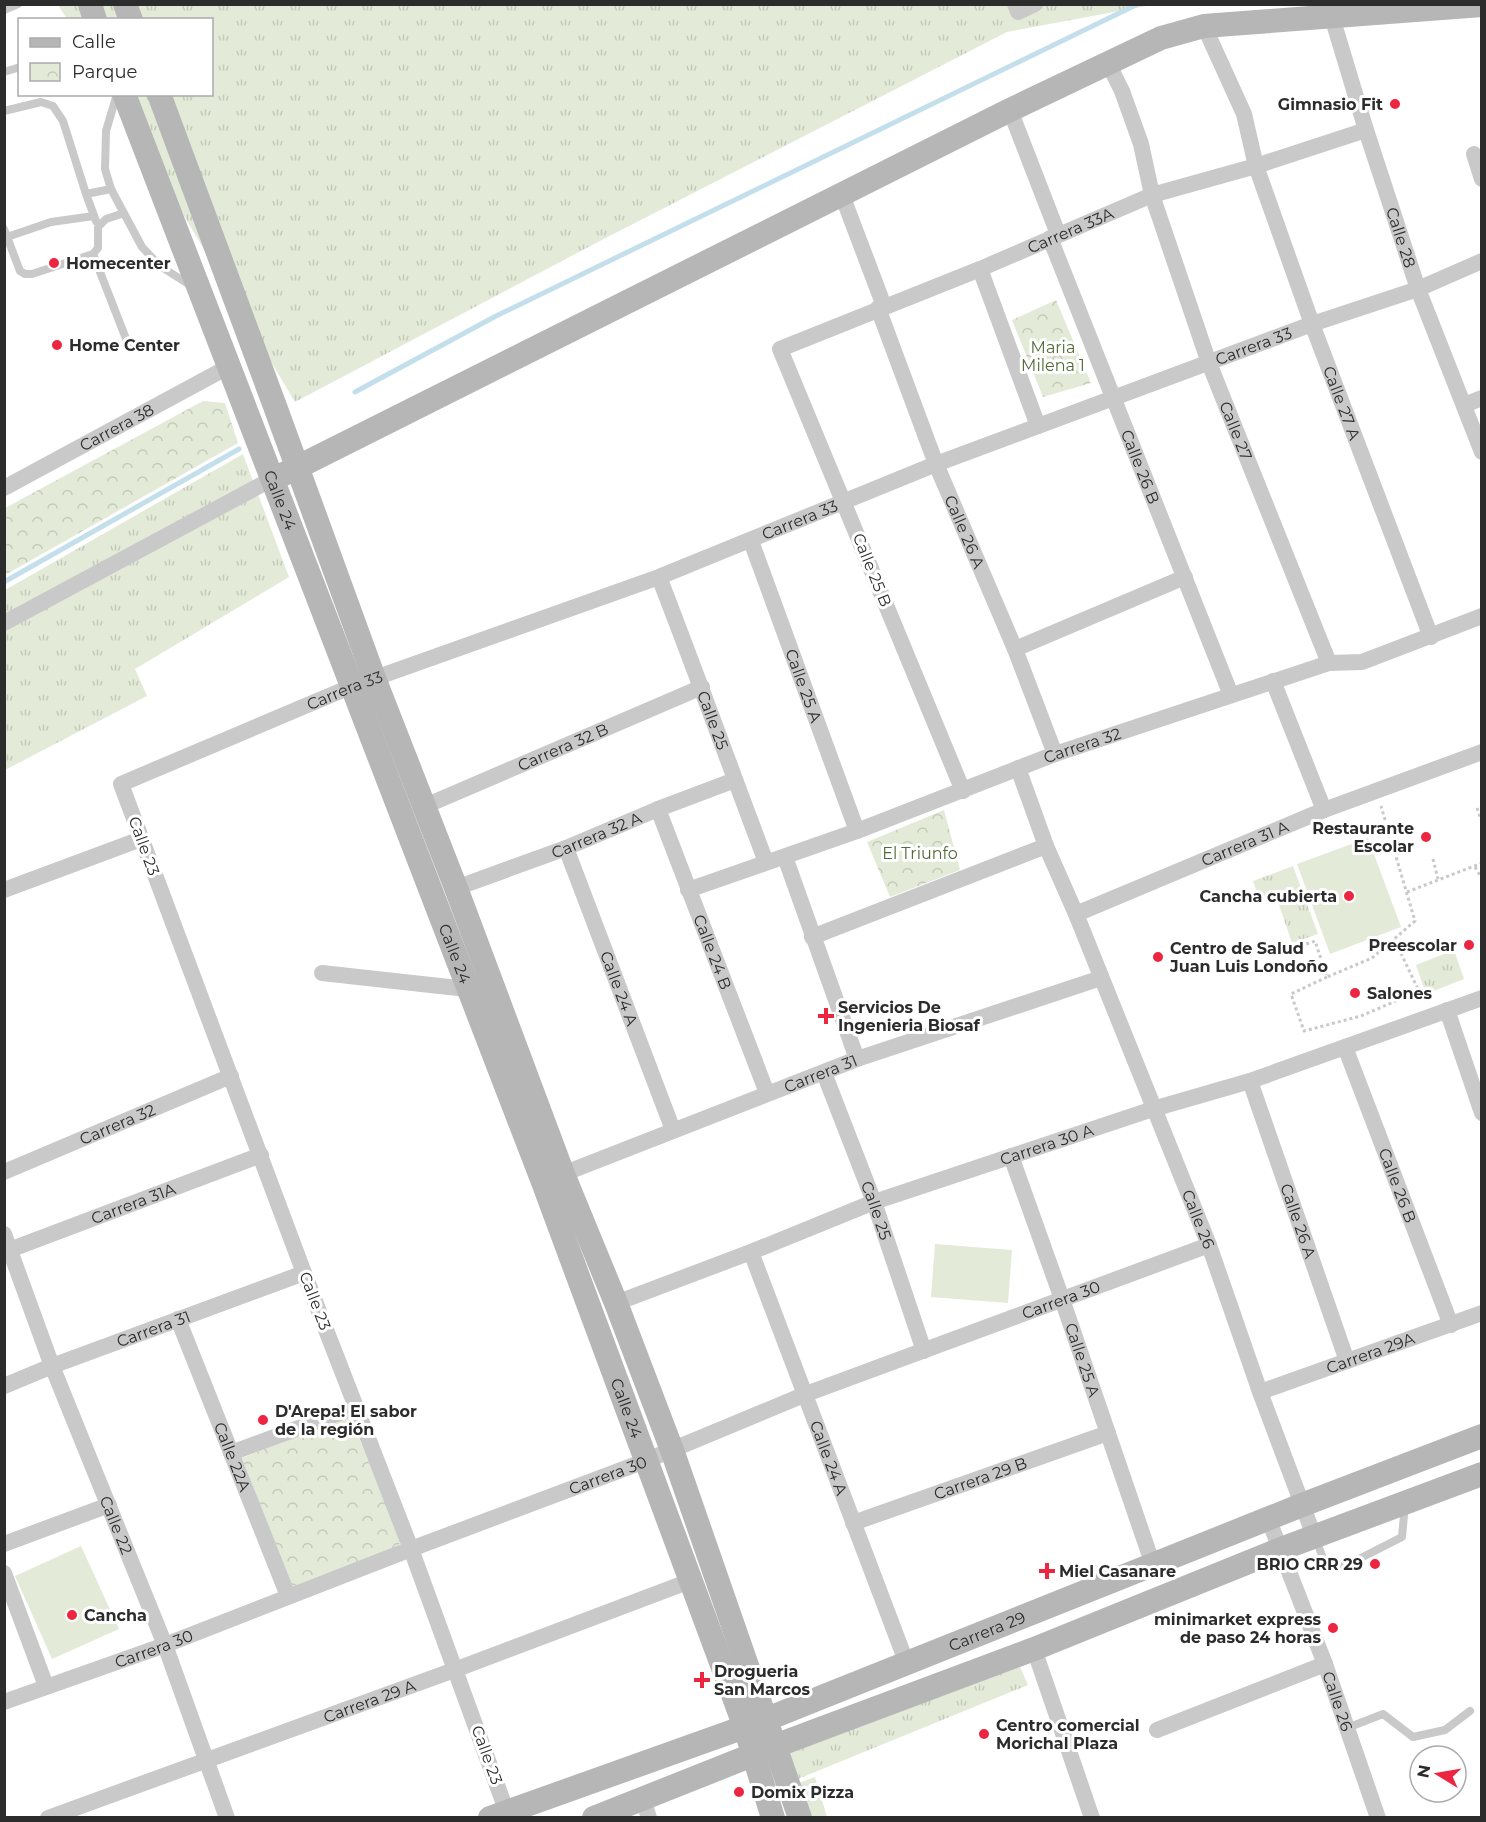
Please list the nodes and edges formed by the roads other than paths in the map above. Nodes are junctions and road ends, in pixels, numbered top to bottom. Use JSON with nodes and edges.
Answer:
{"nodes":[{"id":1,"x":18,"y":4,"type":"edge"},
{"id":2,"x":1035,"y":4,"type":"edge"},
{"id":3,"x":1482,"y":5,"type":"edge"},
{"id":4,"x":1017,"y":8,"type":"edge"},
{"id":5,"x":4,"y":10,"type":"edge"},
{"id":6,"x":1332,"y":17,"type":"junction"},
{"id":7,"x":1204,"y":26,"type":"junction"},
{"id":8,"x":1108,"y":63,"type":"junction"},
{"id":9,"x":116,"y":96,"type":"edge"},
{"id":10,"x":125,"y":96,"type":"edge"},
{"id":11,"x":160,"y":96,"type":"edge"},
{"id":12,"x":1010,"y":110,"type":"junction"},
{"id":13,"x":4,"y":111,"type":"edge"},
{"id":14,"x":1366,"y":130,"type":"junction"},
{"id":15,"x":1474,"y":154,"type":"dead end"},
{"id":16,"x":1256,"y":166,"type":"junction"},
{"id":17,"x":1482,"y":179,"type":"edge"},
{"id":18,"x":111,"y":189,"type":"junction"},
{"id":19,"x":86,"y":194,"type":"junction"},
{"id":20,"x":842,"y":195,"type":"junction"},
{"id":21,"x":1152,"y":195,"type":"junction"},
{"id":22,"x":124,"y":213,"type":"junction"},
{"id":23,"x":94,"y":216,"type":"junction"},
{"id":24,"x":98,"y":227,"type":"junction"},
{"id":25,"x":6,"y":233,"type":"edge"},
{"id":26,"x":1054,"y":236,"type":"junction"},
{"id":27,"x":93,"y":254,"type":"junction"},
{"id":28,"x":1482,"y":261,"type":"edge"},
{"id":29,"x":980,"y":268,"type":"junction"},
{"id":30,"x":1418,"y":289,"type":"junction"},
{"id":31,"x":198,"y":290,"type":"junction"},
{"id":32,"x":881,"y":307,"type":"junction"},
{"id":33,"x":1312,"y":324,"type":"junction"},
{"id":34,"x":130,"y":349,"type":"dead end"},
{"id":35,"x":780,"y":349,"type":"joint"},
{"id":36,"x":1209,"y":363,"type":"junction"},
{"id":37,"x":228,"y":367,"type":"junction"},
{"id":38,"x":270,"y":393,"type":"junction"},
{"id":39,"x":1114,"y":398,"type":"junction"},
{"id":40,"x":1482,"y":398,"type":"edge"},
{"id":41,"x":241,"y":402,"type":"junction"},
{"id":42,"x":1464,"y":405,"type":"junction"},
{"id":43,"x":1038,"y":426,"type":"junction"},
{"id":44,"x":1482,"y":452,"type":"edge"},
{"id":45,"x":936,"y":464,"type":"junction"},
{"id":46,"x":297,"y":468,"type":"junction"},
{"id":47,"x":272,"y":479,"type":"junction"},
{"id":48,"x":4,"y":489,"type":"edge"},
{"id":49,"x":844,"y":501,"type":"junction"},
{"id":50,"x":315,"y":517,"type":"junction"},
{"id":51,"x":292,"y":533,"type":"junction"},
{"id":52,"x":751,"y":541,"type":"junction"},
{"id":53,"x":659,"y":577,"type":"junction"},
{"id":54,"x":1185,"y":577,"type":"junction"},
{"id":55,"x":1482,"y":616,"type":"edge"},
{"id":56,"x":4,"y":623,"type":"edge"},
{"id":57,"x":1431,"y":637,"type":"junction"},
{"id":58,"x":1015,"y":649,"type":"junction"},
{"id":59,"x":1329,"y":663,"type":"junction"},
{"id":60,"x":374,"y":678,"type":"junction"},
{"id":61,"x":1274,"y":681,"type":"junction"},
{"id":62,"x":350,"y":687,"type":"junction"},
{"id":63,"x":702,"y":687,"type":"junction"},
{"id":64,"x":1231,"y":695,"type":"junction"},
{"id":65,"x":1482,"y":752,"type":"edge"},
{"id":66,"x":1055,"y":754,"type":"junction"},
{"id":67,"x":1018,"y":768,"type":"junction"},
{"id":68,"x":735,"y":780,"type":"junction"},
{"id":69,"x":121,"y":784,"type":"joint"},
{"id":70,"x":963,"y":790,"type":"junction"},
{"id":71,"x":424,"y":806,"type":"junction"},
{"id":72,"x":658,"y":809,"type":"junction"},
{"id":73,"x":1324,"y":810,"type":"junction"},
{"id":74,"x":857,"y":831,"type":"junction"},
{"id":75,"x":141,"y":839,"type":"junction"},
{"id":76,"x":1046,"y":846,"type":"junction"},
{"id":77,"x":566,"y":848,"type":"junction"},
{"id":78,"x":784,"y":857,"type":"junction"},
{"id":79,"x":766,"y":862,"type":"junction"},
{"id":80,"x":456,"y":888,"type":"junction"},
{"id":81,"x":4,"y":890,"type":"edge"},
{"id":82,"x":688,"y":890,"type":"junction"},
{"id":83,"x":1076,"y":914,"type":"junction"},
{"id":84,"x":812,"y":937,"type":"junction"},
{"id":85,"x":322,"y":973,"type":"dead end"},
{"id":86,"x":1101,"y":978,"type":"junction"},
{"id":87,"x":468,"y":989,"type":"junction"},
{"id":88,"x":494,"y":991,"type":"junction"},
{"id":89,"x":1482,"y":998,"type":"edge"},
{"id":90,"x":1447,"y":1010,"type":"junction"},
{"id":91,"x":1345,"y":1047,"type":"junction"},
{"id":92,"x":857,"y":1059,"type":"junction"},
{"id":93,"x":824,"y":1073,"type":"junction"},
{"id":94,"x":231,"y":1076,"type":"junction"},
{"id":95,"x":1251,"y":1081,"type":"junction"},
{"id":96,"x":767,"y":1093,"type":"junction"},
{"id":97,"x":1153,"y":1109,"type":"junction"},
{"id":98,"x":1482,"y":1113,"type":"edge"},
{"id":99,"x":673,"y":1130,"type":"junction"},
{"id":100,"x":261,"y":1155,"type":"junction"},
{"id":101,"x":1011,"y":1156,"type":"junction"},
{"id":102,"x":4,"y":1172,"type":"edge"},
{"id":103,"x":553,"y":1178,"type":"junction"},
{"id":104,"x":874,"y":1202,"type":"junction"},
{"id":105,"x":4,"y":1234,"type":"edge"},
{"id":106,"x":1209,"y":1245,"type":"junction"},
{"id":107,"x":8,"y":1251,"type":"edge"},
{"id":108,"x":751,"y":1252,"type":"junction"},
{"id":109,"x":304,"y":1273,"type":"junction"},
{"id":110,"x":1062,"y":1299,"type":"junction"},
{"id":111,"x":616,"y":1303,"type":"junction"},
{"id":112,"x":1482,"y":1313,"type":"edge"},
{"id":113,"x":178,"y":1319,"type":"junction"},
{"id":114,"x":1451,"y":1325,"type":"junction"},
{"id":115,"x":924,"y":1351,"type":"junction"},
{"id":116,"x":1347,"y":1361,"type":"junction"},
{"id":117,"x":52,"y":1366,"type":"junction"},
{"id":118,"x":4,"y":1386,"type":"edge"},
{"id":119,"x":1260,"y":1392,"type":"junction"},
{"id":120,"x":806,"y":1394,"type":"junction"},
{"id":121,"x":356,"y":1407,"type":"junction"},
{"id":122,"x":1108,"y":1433,"type":"junction"},
{"id":123,"x":1482,"y":1436,"type":"edge"},
{"id":124,"x":672,"y":1450,"type":"junction"},
{"id":125,"x":231,"y":1453,"type":"junction"},
{"id":126,"x":645,"y":1461,"type":"junction"},
{"id":127,"x":1482,"y":1474,"type":"edge"},
{"id":128,"x":1405,"y":1502,"type":"junction"},
{"id":129,"x":109,"y":1505,"type":"junction"},
{"id":130,"x":1302,"y":1505,"type":"junction"},
{"id":131,"x":1268,"y":1518,"type":"junction"},
{"id":132,"x":853,"y":1523,"type":"junction"},
{"id":133,"x":1314,"y":1536,"type":"junction"},
{"id":134,"x":4,"y":1544,"type":"edge"},
{"id":135,"x":411,"y":1549,"type":"junction"},
{"id":136,"x":1281,"y":1549,"type":"junction"},
{"id":137,"x":1153,"y":1565,"type":"junction"},
{"id":138,"x":4,"y":1572,"type":"edge"},
{"id":139,"x":690,"y":1581,"type":"junction"},
{"id":140,"x":288,"y":1596,"type":"junction"},
{"id":141,"x":165,"y":1645,"type":"junction"},
{"id":142,"x":1034,"y":1649,"type":"junction"},
{"id":143,"x":908,"y":1664,"type":"junction"},
{"id":144,"x":1325,"y":1664,"type":"junction"},
{"id":145,"x":457,"y":1670,"type":"junction"},
{"id":146,"x":46,"y":1686,"type":"junction"},
{"id":147,"x":4,"y":1702,"type":"edge"},
{"id":148,"x":1470,"y":1711,"type":"dead end"},
{"id":149,"x":756,"y":1723,"type":"junction"},
{"id":150,"x":1347,"y":1728,"type":"junction"},
{"id":151,"x":1157,"y":1730,"type":"dead end"},
{"id":152,"x":775,"y":1746,"type":"junction"},
{"id":153,"x":753,"y":1755,"type":"junction"},
{"id":154,"x":206,"y":1760,"type":"junction"},
{"id":155,"x":646,"y":1808,"type":"edge"},
{"id":156,"x":502,"y":1815,"type":"edge"},
{"id":157,"x":48,"y":1818,"type":"edge"},
{"id":158,"x":227,"y":1818,"type":"edge"},
{"id":159,"x":594,"y":1818,"type":"edge"},
{"id":160,"x":773,"y":1818,"type":"edge"},
{"id":161,"x":800,"y":1818,"type":"edge"},
{"id":162,"x":1092,"y":1818,"type":"edge"},
{"id":163,"x":1378,"y":1818,"type":"edge"}],
"edges":[{"from":1,"to":5,"type":"lane"},
{"from":2,"to":4,"type":"street"},
{"from":3,"to":6,"type":"street"},
{"from":6,"to":7,"type":"street"},
{"from":6,"to":14,"type":"street","name":"Calle 28"},
{"from":7,"to":8,"type":"street"},
{"from":7,"to":16,"type":"street","name":"Calle 27 A"},
{"from":8,"to":12,"type":"street"},
{"from":8,"to":21,"type":"street","name":"Calle 27"},
{"from":9,"to":18,"type":"lane"},
{"from":10,"to":31,"type":"street","name":"Calle 24"},
{"from":11,"to":38,"type":"street","name":"Calle 24"},
{"from":12,"to":20,"type":"street"},
{"from":12,"to":26,"type":"street","name":"Calle 26 B"},
{"from":13,"to":19,"type":"lane"},
{"from":14,"to":16,"type":"street","name":"Carrera 33A"},
{"from":14,"to":30,"type":"street","name":"Calle 28"},
{"from":15,"to":17,"type":"street"},
{"from":16,"to":21,"type":"street","name":"Carrera 33A"},
{"from":16,"to":33,"type":"street","name":"Calle 27 A"},
{"from":18,"to":19,"type":"lane"},
{"from":18,"to":22,"type":"lane"},
{"from":19,"to":23,"type":"lane"},
{"from":20,"to":32,"type":"street","name":"Calle 26 A"},
{"from":20,"to":46,"type":"street"},
{"from":21,"to":26,"type":"street","name":"Carrera 33A"},
{"from":21,"to":36,"type":"street","name":"Calle 27"},
{"from":22,"to":24,"type":"lane"},
{"from":22,"to":31,"type":"lane"},
{"from":23,"to":24,"type":"lane"},
{"from":23,"to":25,"type":"lane"},
{"from":24,"to":27,"type":"lane"},
{"from":25,"to":27,"type":"lane"},
{"from":26,"to":29,"type":"street","name":"Carrera 33A"},
{"from":26,"to":39,"type":"street","name":"Calle 26 B"},
{"from":27,"to":34,"type":"lane"},
{"from":28,"to":30,"type":"street","name":"Carrera 33"},
{"from":29,"to":32,"type":"street","name":"Carrera 33A"},
{"from":29,"to":43,"type":"street"},
{"from":30,"to":33,"type":"street","name":"Carrera 33"},
{"from":30,"to":42,"type":"street","name":"Calle 28"},
{"from":31,"to":37,"type":"street","name":"Calle 24"},
{"from":32,"to":35,"type":"street","name":"Carrera 33A"},
{"from":32,"to":45,"type":"street","name":"Calle 26 A"},
{"from":33,"to":36,"type":"street","name":"Carrera 33"},
{"from":33,"to":57,"type":"street","name":"Calle 27 A"},
{"from":35,"to":49,"type":"street","name":"Calle 25 B"},
{"from":36,"to":39,"type":"street","name":"Carrera 33"},
{"from":36,"to":59,"type":"street","name":"Calle 27"},
{"from":37,"to":41,"type":"street","name":"Calle 24"},
{"from":37,"to":48,"type":"street","name":"Carrera 38"},
{"from":38,"to":41,"type":"street"},
{"from":38,"to":46,"type":"street","name":"Calle 24"},
{"from":39,"to":43,"type":"street","name":"Carrera 33"},
{"from":39,"to":54,"type":"street","name":"Calle 26 B"},
{"from":40,"to":42,"type":"street"},
{"from":41,"to":47,"type":"street","name":"Calle 24"},
{"from":42,"to":44,"type":"street","name":"Calle 28"},
{"from":43,"to":45,"type":"street","name":"Carrera 33"},
{"from":45,"to":49,"type":"street","name":"Carrera 33"},
{"from":45,"to":58,"type":"street","name":"Calle 26 A"},
{"from":46,"to":47,"type":"street"},
{"from":46,"to":50,"type":"street","name":"Calle 24"},
{"from":47,"to":51,"type":"street","name":"Calle 24"},
{"from":47,"to":56,"type":"street"},
{"from":49,"to":52,"type":"street","name":"Carrera 33"},
{"from":49,"to":70,"type":"street","name":"Calle 25 B"},
{"from":50,"to":51,"type":"street"},
{"from":50,"to":60,"type":"street","name":"Calle 24"},
{"from":51,"to":62,"type":"street","name":"Calle 24"},
{"from":52,"to":53,"type":"street","name":"Carrera 33"},
{"from":52,"to":74,"type":"street","name":"Calle 25 A"},
{"from":53,"to":60,"type":"street","name":"Carrera 33"},
{"from":53,"to":63,"type":"street","name":"Calle 25"},
{"from":54,"to":58,"type":"street"},
{"from":54,"to":64,"type":"street","name":"Calle 26 B"},
{"from":55,"to":57,"type":"street","name":"Carrera 32"},
{"from":57,"to":59,"type":"street","name":"Carrera 32"},
{"from":58,"to":66,"type":"street","name":"Calle 26 A"},
{"from":59,"to":61,"type":"street","name":"Carrera 32"},
{"from":60,"to":62,"type":"street","name":"Carrera 33"},
{"from":60,"to":71,"type":"street","name":"Calle 24"},
{"from":61,"to":64,"type":"street","name":"Carrera 32"},
{"from":61,"to":73,"type":"street"},
{"from":62,"to":69,"type":"street","name":"Carrera 33"},
{"from":62,"to":87,"type":"street","name":"Calle 24"},
{"from":63,"to":68,"type":"street","name":"Calle 25"},
{"from":63,"to":71,"type":"street","name":"Carrera 32 B"},
{"from":64,"to":66,"type":"street","name":"Carrera 32"},
{"from":65,"to":73,"type":"street","name":"Carrera 31 A"},
{"from":66,"to":67,"type":"street","name":"Carrera 32"},
{"from":67,"to":70,"type":"street","name":"Carrera 32"},
{"from":67,"to":76,"type":"street","name":"Calle 26"},
{"from":68,"to":72,"type":"street","name":"Carrera 32 A"},
{"from":68,"to":79,"type":"street","name":"Calle 25"},
{"from":69,"to":75,"type":"street","name":"Calle 23"},
{"from":70,"to":74,"type":"street","name":"Carrera 32"},
{"from":71,"to":80,"type":"street","name":"Calle 24"},
{"from":72,"to":77,"type":"street","name":"Carrera 32 A"},
{"from":72,"to":82,"type":"street","name":"Calle 24 B"},
{"from":73,"to":83,"type":"street","name":"Carrera 31 A"},
{"from":74,"to":78,"type":"street","name":"Carrera 32"},
{"from":75,"to":81,"type":"street"},
{"from":75,"to":94,"type":"street","name":"Calle 23"},
{"from":76,"to":83,"type":"street","name":"Calle 26"},
{"from":76,"to":84,"type":"street"},
{"from":77,"to":80,"type":"street","name":"Carrera 32 A"},
{"from":77,"to":99,"type":"street","name":"Calle 24 A"},
{"from":78,"to":79,"type":"street","name":"Carrera 32"},
{"from":78,"to":84,"type":"street"},
{"from":79,"to":82,"type":"street","name":"Carrera 32"},
{"from":80,"to":88,"type":"street","name":"Calle 24"},
{"from":82,"to":96,"type":"street","name":"Calle 24 B"},
{"from":83,"to":86,"type":"street","name":"Calle 26"},
{"from":84,"to":92,"type":"street"},
{"from":85,"to":87,"type":"street"},
{"from":86,"to":92,"type":"street","name":"Carrera 31"},
{"from":86,"to":97,"type":"street","name":"Calle 26"},
{"from":87,"to":88,"type":"street"},
{"from":87,"to":103,"type":"street","name":"Calle 24"},
{"from":88,"to":103,"type":"street","name":"Calle 24"},
{"from":89,"to":90,"type":"street","name":"Carrera 30 A"},
{"from":90,"to":91,"type":"street","name":"Carrera 30 A"},
{"from":90,"to":98,"type":"street"},
{"from":91,"to":95,"type":"street","name":"Carrera 30 A"},
{"from":91,"to":114,"type":"street","name":"Calle 26 B"},
{"from":92,"to":93,"type":"street","name":"Carrera 31"},
{"from":93,"to":96,"type":"street","name":"Carrera 31"},
{"from":93,"to":104,"type":"street","name":"Calle 25"},
{"from":94,"to":100,"type":"street","name":"Calle 23"},
{"from":94,"to":102,"type":"street","name":"Carrera 32"},
{"from":95,"to":97,"type":"street","name":"Carrera 30 A"},
{"from":95,"to":116,"type":"street","name":"Calle 26 A"},
{"from":96,"to":99,"type":"street","name":"Carrera 31"},
{"from":97,"to":101,"type":"street","name":"Carrera 30 A"},
{"from":97,"to":106,"type":"street","name":"Calle 26"},
{"from":99,"to":103,"type":"street","name":"Carrera 31"},
{"from":100,"to":107,"type":"street","name":"Carrera 31A"},
{"from":100,"to":109,"type":"street","name":"Calle 23"},
{"from":101,"to":104,"type":"street","name":"Carrera 30 A"},
{"from":101,"to":110,"type":"street","name":"Calle 25 A"},
{"from":103,"to":111,"type":"street","name":"Calle 24"},
{"from":103,"to":126,"type":"street","name":"Calle 24"},
{"from":104,"to":108,"type":"street","name":"Carrera 30 A"},
{"from":104,"to":115,"type":"street","name":"Calle 25"},
{"from":105,"to":107,"type":"street","name":"Calle 22"},
{"from":106,"to":110,"type":"street","name":"Carrera 30"},
{"from":106,"to":119,"type":"street","name":"Calle 26"},
{"from":107,"to":117,"type":"street","name":"Calle 22"},
{"from":108,"to":111,"type":"street","name":"Carrera 30 A"},
{"from":108,"to":120,"type":"street","name":"Calle 24 A"},
{"from":109,"to":113,"type":"street","name":"Carrera 31"},
{"from":109,"to":121,"type":"street","name":"Calle 23"},
{"from":110,"to":115,"type":"street","name":"Carrera 30"},
{"from":110,"to":122,"type":"street","name":"Calle 25 A"},
{"from":111,"to":124,"type":"street","name":"Calle 24"},
{"from":112,"to":114,"type":"street","name":"Carrera 29A"},
{"from":113,"to":117,"type":"street","name":"Carrera 31"},
{"from":113,"to":125,"type":"street","name":"Calle 22A"},
{"from":114,"to":116,"type":"street","name":"Carrera 29A"},
{"from":115,"to":120,"type":"street","name":"Carrera 30"},
{"from":116,"to":119,"type":"street","name":"Carrera 29A"},
{"from":117,"to":118,"type":"street","name":"Carrera 31"},
{"from":117,"to":129,"type":"street","name":"Calle 22"},
{"from":119,"to":130,"type":"street","name":"Calle 26"},
{"from":120,"to":124,"type":"street","name":"Carrera 30"},
{"from":120,"to":132,"type":"street","name":"Calle 24 A"},
{"from":121,"to":125,"type":"street"},
{"from":121,"to":135,"type":"street","name":"Calle 23"},
{"from":122,"to":132,"type":"street","name":"Carrera 29 B"},
{"from":122,"to":137,"type":"street","name":"Calle 25 A"},
{"from":123,"to":130,"type":"street","name":"Carrera 29"},
{"from":124,"to":126,"type":"street","name":"Carrera 30"},
{"from":124,"to":149,"type":"street","name":"Calle 24"},
{"from":125,"to":140,"type":"street","name":"Calle 22A"},
{"from":126,"to":135,"type":"street","name":"Carrera 30"},
{"from":126,"to":139,"type":"street","name":"Calle 24"},
{"from":127,"to":128,"type":"street","name":"Carrera 29"},
{"from":128,"to":133,"type":"street","name":"Carrera 29"},
{"from":128,"to":133,"type":"lane","name":"Calle 26"},
{"from":129,"to":134,"type":"street"},
{"from":129,"to":141,"type":"street","name":"Calle 22"},
{"from":130,"to":131,"type":"street","name":"Carrera 29"},
{"from":130,"to":133,"type":"street","name":"Calle 26"},
{"from":131,"to":136,"type":"street","name":"Calle 26"},
{"from":131,"to":137,"type":"street","name":"Carrera 29"},
{"from":132,"to":143,"type":"street","name":"Calle 24 A"},
{"from":133,"to":136,"type":"street","name":"Carrera 29"},
{"from":135,"to":140,"type":"street","name":"Carrera 30"},
{"from":135,"to":145,"type":"street","name":"Calle 23"},
{"from":136,"to":142,"type":"street","name":"Carrera 29"},
{"from":136,"to":144,"type":"street","name":"Calle 26"},
{"from":137,"to":143,"type":"street","name":"Carrera 29"},
{"from":138,"to":146,"type":"street"},
{"from":139,"to":145,"type":"street","name":"Carrera 29 A"},
{"from":139,"to":149,"type":"street","name":"Calle 24"},
{"from":140,"to":141,"type":"street","name":"Carrera 30"},
{"from":141,"to":146,"type":"street","name":"Carrera 30"},
{"from":141,"to":154,"type":"street","name":"Calle 22"},
{"from":142,"to":152,"type":"street","name":"Carrera 29"},
{"from":142,"to":162,"type":"street"},
{"from":143,"to":149,"type":"street","name":"Carrera 29"},
{"from":144,"to":150,"type":"street","name":"Calle 26"},
{"from":144,"to":151,"type":"street"},
{"from":145,"to":154,"type":"street","name":"Carrera 29 A"},
{"from":145,"to":156,"type":"street","name":"Calle 23"},
{"from":146,"to":147,"type":"street","name":"Carrera 30"},
{"from":148,"to":150,"type":"lane"},
{"from":149,"to":152,"type":"street","name":"Calle 24"},
{"from":149,"to":153,"type":"street","name":"Calle 24"},
{"from":149,"to":156,"type":"street","name":"Carrera 29"},
{"from":150,"to":163,"type":"street","name":"Calle 26"},
{"from":152,"to":153,"type":"street","name":"Carrera 29"},
{"from":152,"to":161,"type":"street","name":"Calle 24"},
{"from":153,"to":155,"type":"street","name":"Carrera 29"},
{"from":153,"to":160,"type":"street","name":"Calle 24"},
{"from":154,"to":157,"type":"street","name":"Carrera 29 A"},
{"from":154,"to":158,"type":"street","name":"Calle 22"},
{"from":155,"to":159,"type":"street","name":"Carrera 29"}]}
